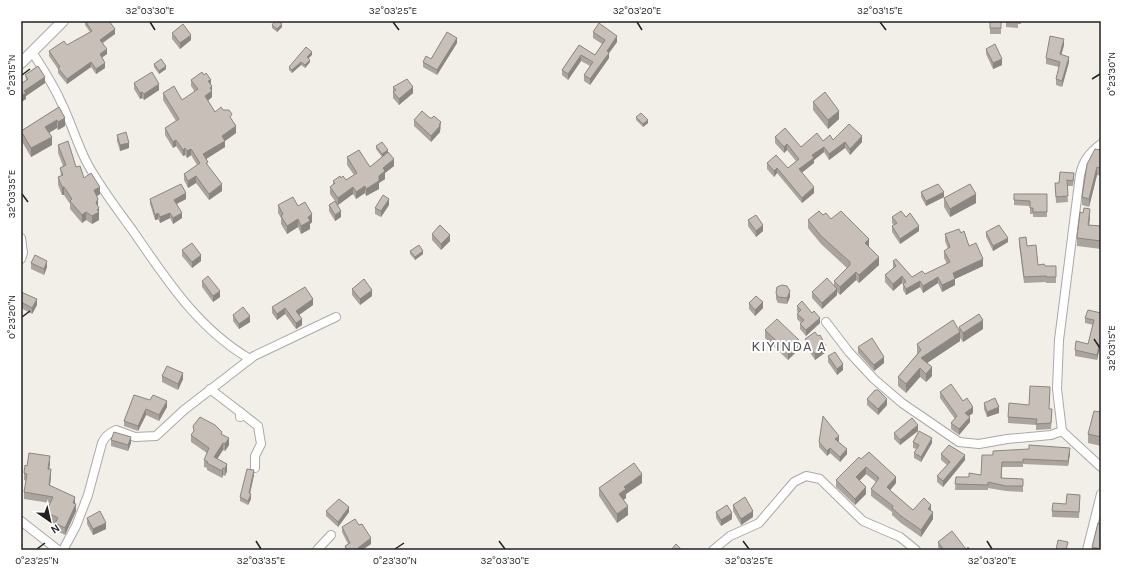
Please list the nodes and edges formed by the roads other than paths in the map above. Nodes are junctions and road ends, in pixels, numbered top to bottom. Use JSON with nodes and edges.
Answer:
{"nodes":[{"id":1,"x":62,"y":21,"type":"edge"},
{"id":2,"x":32,"y":52,"type":"junction"},
{"id":3,"x":21,"y":62,"type":"edge"},
{"id":4,"x":1101,"y":144,"type":"edge"},
{"id":5,"x":21,"y":238,"type":"edge"},
{"id":6,"x":21,"y":259,"type":"edge"},
{"id":7,"x":336,"y":317,"type":"dead end"},
{"id":8,"x":826,"y":322,"type":"dead end"},
{"id":9,"x":250,"y":359,"type":"junction"},
{"id":10,"x":210,"y":389,"type":"junction"},
{"id":11,"x":1062,"y":431,"type":"junction"},
{"id":12,"x":1101,"y":467,"type":"edge"},
{"id":13,"x":255,"y":468,"type":"dead end"},
{"id":14,"x":1101,"y":494,"type":"edge"},
{"id":15,"x":21,"y":521,"type":"edge"},
{"id":16,"x":331,"y":536,"type":"dead end"},
{"id":17,"x":58,"y":550,"type":"edge"},
{"id":18,"x":63,"y":550,"type":"edge"},
{"id":19,"x":317,"y":550,"type":"edge"},
{"id":20,"x":713,"y":550,"type":"edge"},
{"id":21,"x":916,"y":550,"type":"edge"},
{"id":22,"x":1088,"y":550,"type":"edge"}],
"edges":[{"from":1,"to":2,"type":"street"},
{"from":2,"to":3,"type":"street"},
{"from":2,"to":9,"type":"street"},
{"from":4,"to":11,"type":"street"},
{"from":5,"to":6,"type":"street"},
{"from":7,"to":9,"type":"street"},
{"from":8,"to":11,"type":"street"},
{"from":9,"to":10,"type":"street"},
{"from":10,"to":13,"type":"street"},
{"from":10,"to":18,"type":"street"},
{"from":11,"to":12,"type":"street"},
{"from":14,"to":22,"type":"street"},
{"from":15,"to":17,"type":"street"},
{"from":16,"to":19,"type":"street"},
{"from":20,"to":21,"type":"street"}]}
